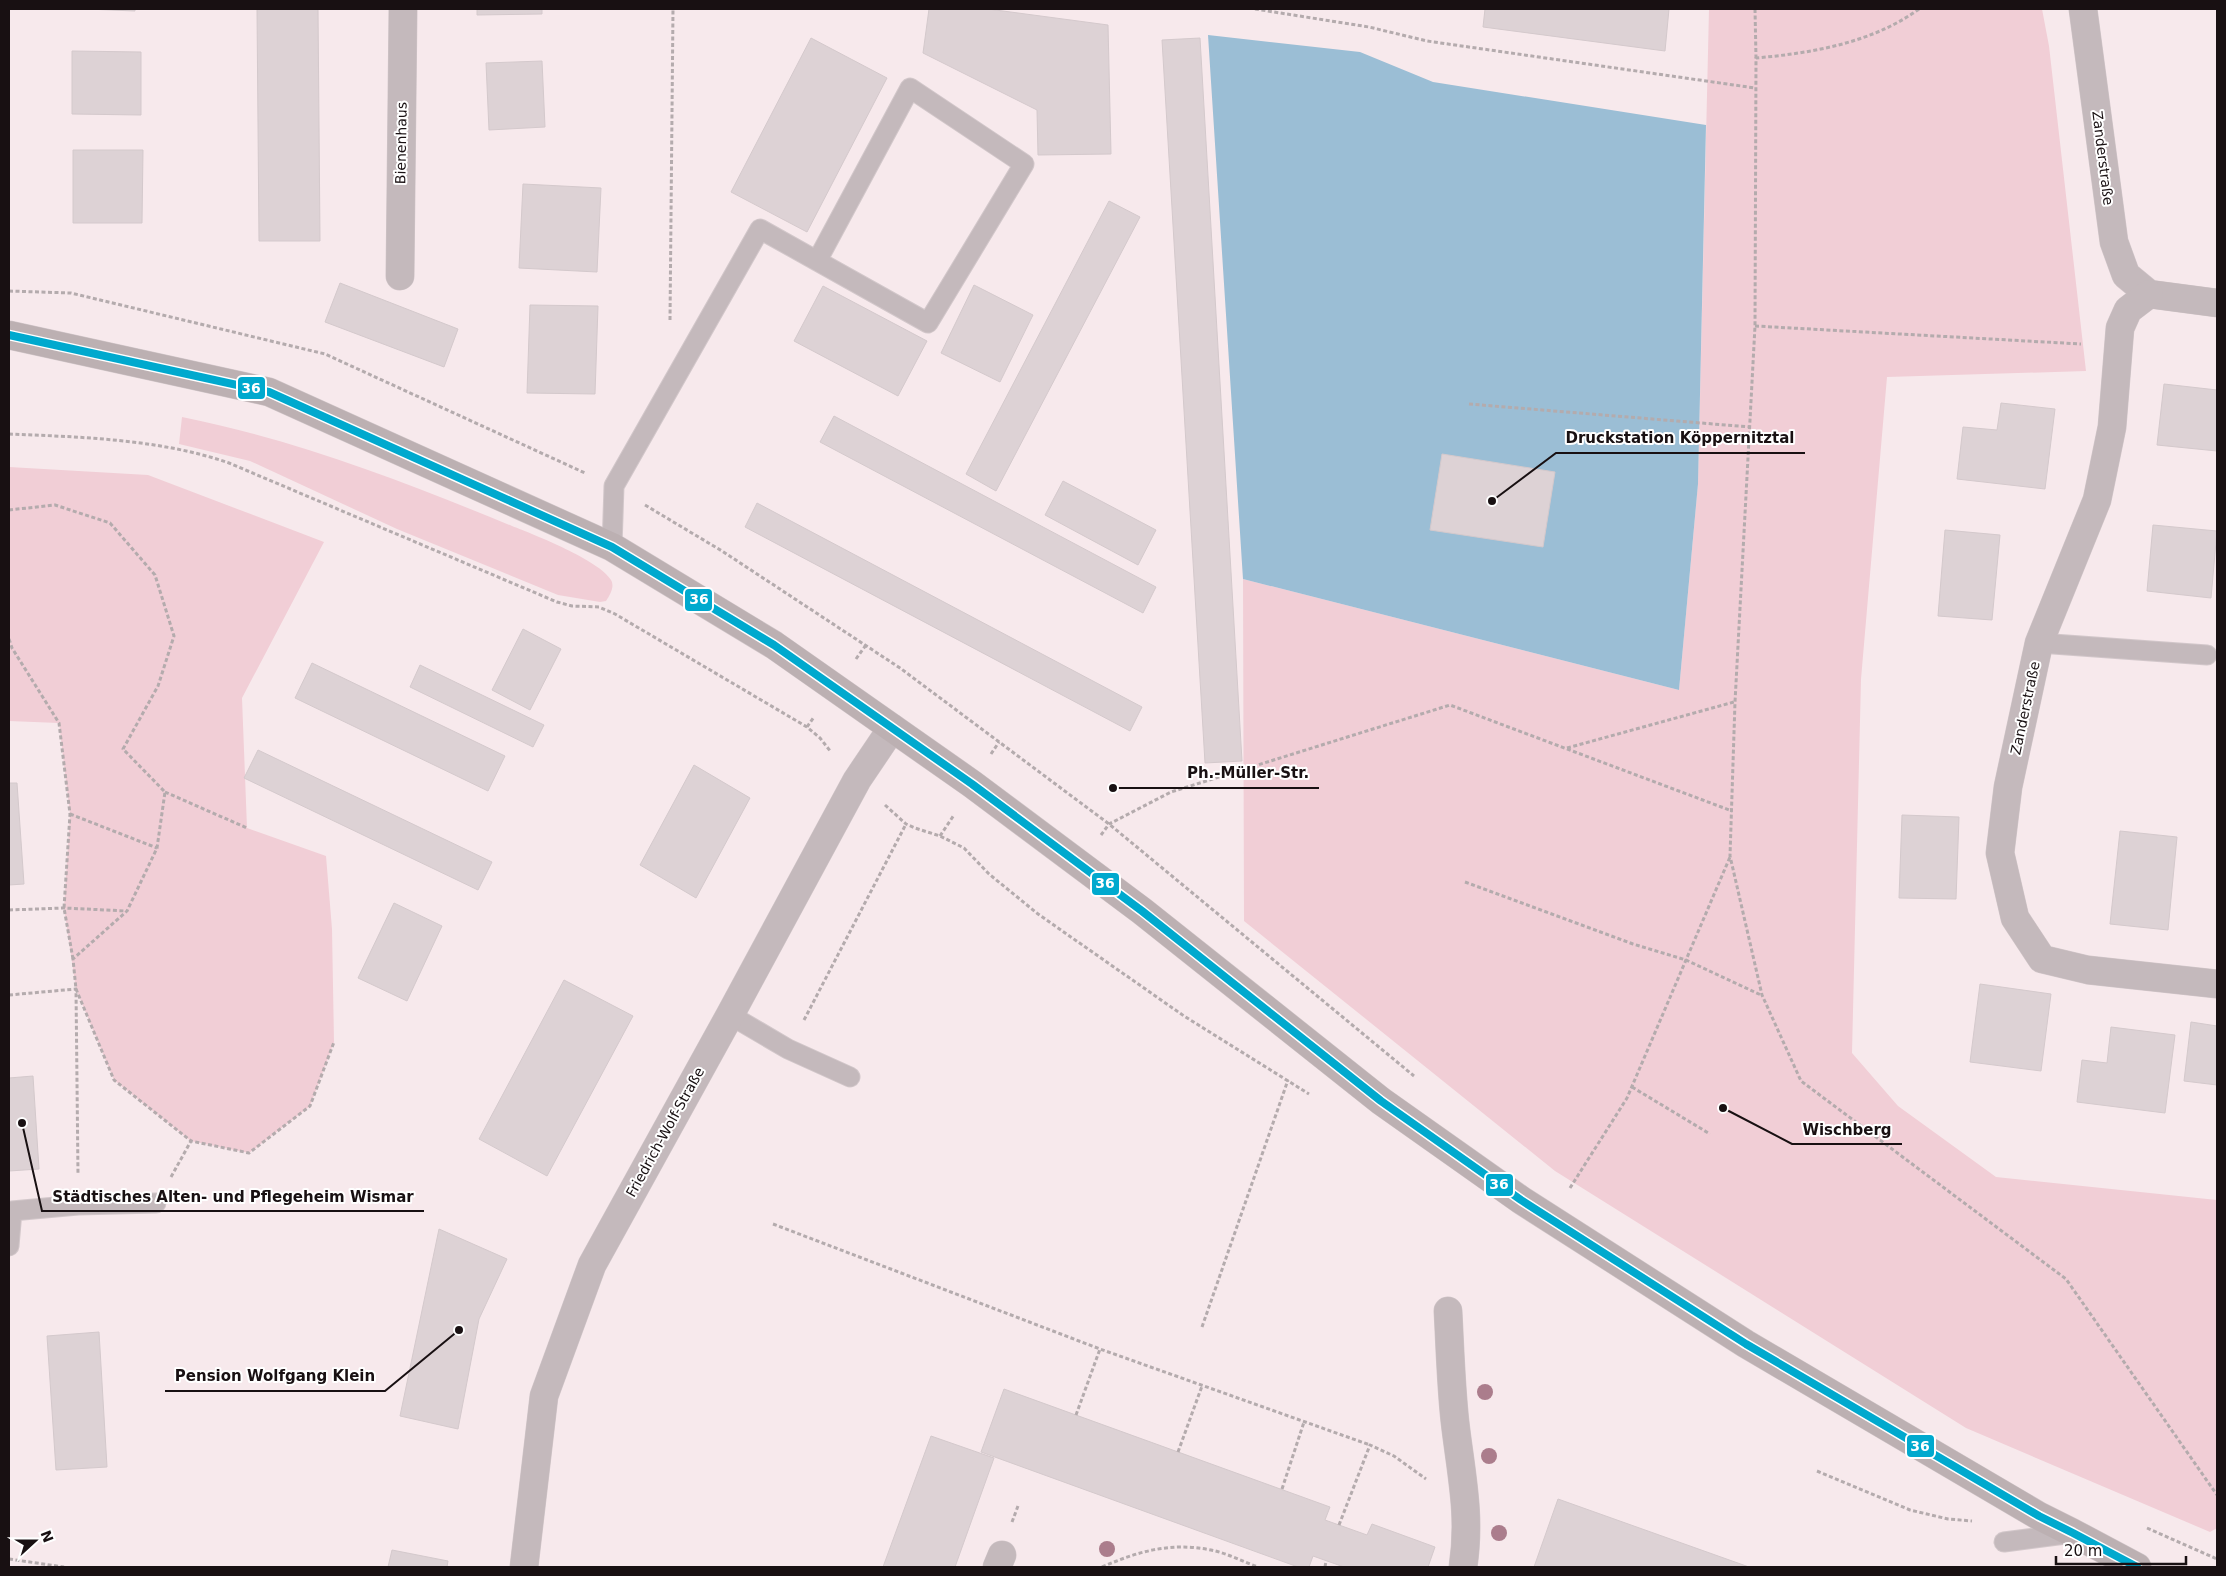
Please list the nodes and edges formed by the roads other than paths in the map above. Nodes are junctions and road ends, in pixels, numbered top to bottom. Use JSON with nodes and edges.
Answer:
{"nodes":[{"id":1,"x":403,"y":9,"type":"edge"},
{"id":2,"x":2083,"y":9,"type":"edge"},
{"id":3,"x":817,"y":261,"type":"junction"},
{"id":4,"x":400,"y":276,"type":"dead end"},
{"id":5,"x":2149,"y":294,"type":"junction"},
{"id":6,"x":2217,"y":303,"type":"edge"},
{"id":7,"x":9,"y":335,"type":"edge"},
{"id":8,"x":612,"y":547,"type":"junction"},
{"id":9,"x":2039,"y":643,"type":"junction"},
{"id":10,"x":2207,"y":655,"type":"dead end"},
{"id":11,"x":892,"y":728,"type":"junction"},
{"id":12,"x":2217,"y":984,"type":"edge"},
{"id":13,"x":730,"y":1015,"type":"junction"},
{"id":14,"x":850,"y":1077,"type":"dead end"},
{"id":15,"x":156,"y":1203,"type":"road end"},
{"id":16,"x":9,"y":1246,"type":"edge"},
{"id":17,"x":1448,"y":1311,"type":"dead end"},
{"id":18,"x":2073,"y":1532,"type":"junction"},
{"id":19,"x":2004,"y":1542,"type":"dead end"},
{"id":20,"x":524,"y":1567,"type":"edge"},
{"id":21,"x":1463,"y":1567,"type":"edge"},
{"id":22,"x":2137,"y":1567,"type":"edge"}],
"edges":[{"from":1,"to":4,"type":"street","name":"Bienenhaus"},
{"from":2,"to":5,"type":"street","name":"Zanderstraße"},
{"from":3,"to":3,"type":"lane"},
{"from":3,"to":8,"type":"lane"},
{"from":5,"to":6,"type":"street"},
{"from":5,"to":9,"type":"street","name":"Zanderstraße"},
{"from":7,"to":8,"type":"street"},
{"from":8,"to":11,"type":"street"},
{"from":9,"to":10,"type":"lane"},
{"from":9,"to":12,"type":"street","name":"Zanderstraße"},
{"from":11,"to":13,"type":"street","name":"Friedrich-Wolf-Straße"},
{"from":11,"to":18,"type":"street"},
{"from":13,"to":14,"type":"lane"},
{"from":13,"to":20,"type":"street","name":"Friedrich-Wolf-Straße"},
{"from":15,"to":16,"type":"lane"},
{"from":17,"to":21,"type":"street"},
{"from":18,"to":19,"type":"lane"},
{"from":18,"to":22,"type":"street"}]}
